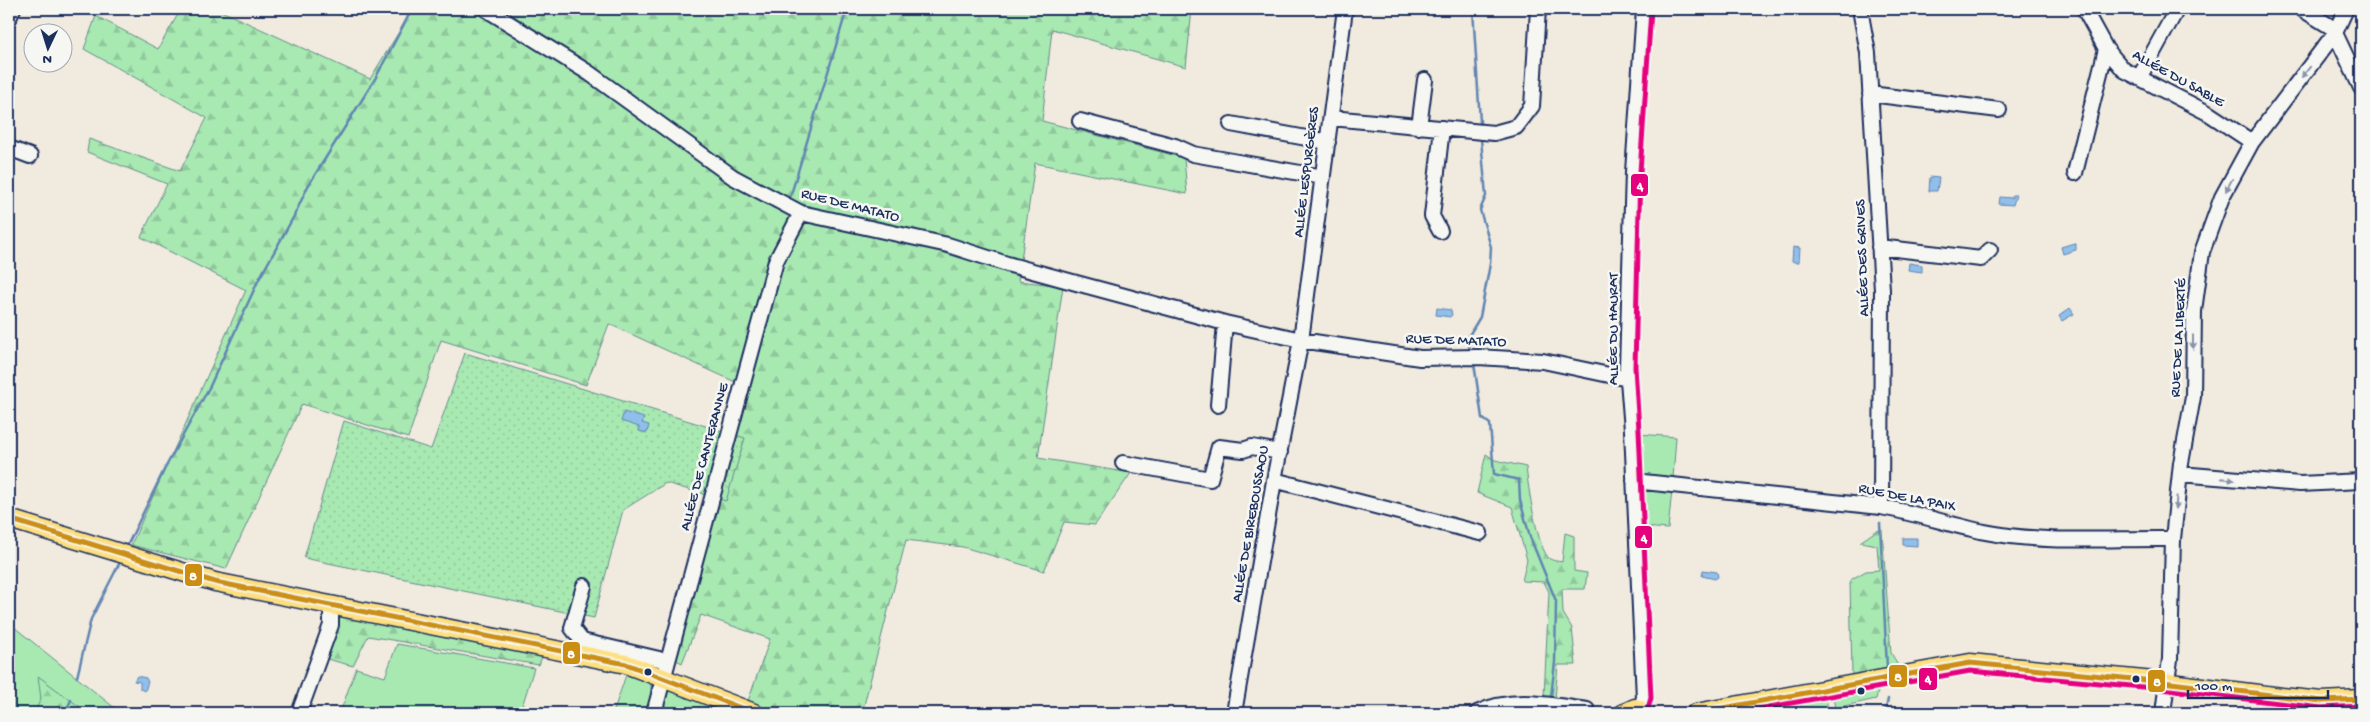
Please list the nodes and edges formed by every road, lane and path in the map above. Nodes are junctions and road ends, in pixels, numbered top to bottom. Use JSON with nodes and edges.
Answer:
{"nodes":[{"id":1,"x":13,"y":9,"type":"edge"},
{"id":2,"x":486,"y":9,"type":"edge"},
{"id":3,"x":1345,"y":9,"type":"edge"},
{"id":4,"x":1538,"y":9,"type":"edge"},
{"id":5,"x":1644,"y":9,"type":"edge"},
{"id":6,"x":1860,"y":9,"type":"edge"},
{"id":7,"x":2084,"y":9,"type":"edge"},
{"id":8,"x":2177,"y":9,"type":"edge"},
{"id":9,"x":2302,"y":9,"type":"edge"},
{"id":10,"x":2346,"y":9,"type":"edge"},
{"id":11,"x":9,"y":18,"type":"edge"},
{"id":12,"x":2336,"y":31,"type":"junction"},
{"id":13,"x":2106,"y":49,"type":"junction"},
{"id":14,"x":2139,"y":78,"type":"junction"},
{"id":15,"x":1425,"y":80,"type":"dead end"},
{"id":16,"x":2361,"y":88,"type":"edge"},
{"id":17,"x":1870,"y":94,"type":"junction"},
{"id":18,"x":1999,"y":110,"type":"dead end"},
{"id":19,"x":1331,"y":118,"type":"junction"},
{"id":20,"x":1080,"y":121,"type":"dead end"},
{"id":21,"x":1231,"y":124,"type":"dead end"},
{"id":22,"x":1420,"y":126,"type":"junction"},
{"id":23,"x":1442,"y":128,"type":"junction"},
{"id":24,"x":1328,"y":142,"type":"junction"},
{"id":25,"x":2252,"y":142,"type":"junction"},
{"id":26,"x":9,"y":148,"type":"edge"},
{"id":27,"x":30,"y":156,"type":"dead end"},
{"id":28,"x":2075,"y":173,"type":"dead end"},
{"id":29,"x":1323,"y":177,"type":"junction"},
{"id":30,"x":801,"y":213,"type":"junction"},
{"id":31,"x":1440,"y":231,"type":"dead end"},
{"id":32,"x":1879,"y":247,"type":"junction"},
{"id":33,"x":1990,"y":250,"type":"dead end"},
{"id":34,"x":1225,"y":322,"type":"junction"},
{"id":35,"x":1301,"y":340,"type":"junction"},
{"id":36,"x":1628,"y":379,"type":"junction"},
{"id":37,"x":1218,"y":405,"type":"dead end"},
{"id":38,"x":1280,"y":452,"type":"junction"},
{"id":39,"x":1123,"y":462,"type":"dead end"},
{"id":40,"x":2180,"y":474,"type":"junction"},
{"id":41,"x":1274,"y":480,"type":"junction"},
{"id":42,"x":1634,"y":481,"type":"junction"},
{"id":43,"x":2361,"y":481,"type":"edge"},
{"id":44,"x":1881,"y":507,"type":"junction"},
{"id":45,"x":9,"y":519,"type":"edge"},
{"id":46,"x":1480,"y":533,"type":"dead end"},
{"id":47,"x":2173,"y":539,"type":"junction"},
{"id":48,"x":584,"y":586,"type":"dead end"},
{"id":49,"x":331,"y":605,"type":"junction"},
{"id":50,"x":581,"y":647,"type":"junction"},
{"id":51,"x":659,"y":660,"type":"dead end"},
{"id":52,"x":664,"y":678,"type":"junction"},
{"id":53,"x":2168,"y":683,"type":"junction"},
{"id":54,"x":2361,"y":699,"type":"edge"},
{"id":55,"x":1514,"y":708,"type":"edge"},
{"id":56,"x":1587,"y":710,"type":"dead end"},
{"id":57,"x":1637,"y":712,"type":"edge"},
{"id":58,"x":299,"y":713,"type":"edge"},
{"id":59,"x":654,"y":713,"type":"edge"},
{"id":60,"x":754,"y":713,"type":"edge"},
{"id":61,"x":1234,"y":713,"type":"edge"},
{"id":62,"x":1477,"y":713,"type":"edge"},
{"id":63,"x":1696,"y":713,"type":"edge"},
{"id":64,"x":2163,"y":713,"type":"edge"}],
"edges":[{"from":1,"to":11,"type":"street"},
{"from":2,"to":30,"type":"street","name":"RUE DE MATATO"},
{"from":3,"to":19,"type":"street","name":"ALLÉE LESPURGÈRES"},
{"from":4,"to":23,"type":"street"},
{"from":5,"to":36,"type":"street","name":"ALLÉE DU HAURAT"},
{"from":6,"to":17,"type":"street","name":"ALLÉE DES GRIVES"},
{"from":7,"to":13,"type":"street","name":"ALLÉE DU SABLE"},
{"from":8,"to":14,"type":"street"},
{"from":9,"to":12,"type":"street"},
{"from":10,"to":12,"type":"street","name":"RUE DE LA LIBERTÉ"},
{"from":12,"to":16,"type":"street"},
{"from":12,"to":25,"type":"street","name":"RUE DE LA LIBERTÉ","one_way":true},
{"from":13,"to":14,"type":"street","name":"ALLÉE DU SABLE"},
{"from":13,"to":28,"type":"street"},
{"from":14,"to":25,"type":"street","name":"ALLÉE DU SABLE"},
{"from":15,"to":22,"type":"street"},
{"from":17,"to":18,"type":"street"},
{"from":17,"to":32,"type":"street","name":"ALLÉE DES GRIVES"},
{"from":19,"to":22,"type":"street"},
{"from":19,"to":24,"type":"street","name":"ALLÉE LESPURGÈRES"},
{"from":20,"to":29,"type":"street"},
{"from":21,"to":24,"type":"street"},
{"from":22,"to":23,"type":"street"},
{"from":23,"to":31,"type":"street"},
{"from":24,"to":29,"type":"street","name":"ALLÉE LESPURGÈRES"},
{"from":25,"to":40,"type":"street","name":"RUE DE LA LIBERTÉ","one_way":true},
{"from":26,"to":27,"type":"street"},
{"from":29,"to":35,"type":"street","name":"ALLÉE LESPURGÈRES"},
{"from":30,"to":34,"type":"street","name":"RUE DE MATATO"},
{"from":30,"to":52,"type":"street","name":"ALLÉE DE CANTERANNE"},
{"from":32,"to":33,"type":"street"},
{"from":32,"to":44,"type":"street","name":"ALLÉE DES GRIVES"},
{"from":34,"to":35,"type":"street","name":"RUE DE MATATO"},
{"from":34,"to":37,"type":"street"},
{"from":35,"to":36,"type":"street","name":"RUE DE MATATO"},
{"from":35,"to":38,"type":"street","name":"ALLÉE DE BIREBOUSSAOU"},
{"from":36,"to":42,"type":"street","name":"ALLÉE DU HAURAT"},
{"from":38,"to":39,"type":"street"},
{"from":38,"to":41,"type":"street","name":"ALLÉE DE BIREBOUSSAOU"},
{"from":40,"to":43,"type":"street","one_way":true},
{"from":40,"to":47,"type":"street","name":"RUE DE LA LIBERTÉ","one_way":true},
{"from":41,"to":46,"type":"street"},
{"from":41,"to":61,"type":"street","name":"ALLÉE DE BIREBOUSSAOU"},
{"from":42,"to":44,"type":"street","name":"RUE DE LA PAIX"},
{"from":42,"to":57,"type":"street","name":"ALLÉE DU HAURAT"},
{"from":44,"to":47,"type":"street","name":"RUE DE LA PAIX"},
{"from":45,"to":49,"type":"main road"},
{"from":47,"to":53,"type":"street","name":"RUE DE LA LIBERTÉ"},
{"from":48,"to":50,"type":"street"},
{"from":49,"to":50,"type":"main road"},
{"from":49,"to":58,"type":"street"},
{"from":50,"to":51,"type":"street"},
{"from":50,"to":52,"type":"main road"},
{"from":52,"to":59,"type":"street","name":"ALLÉE DE CANTERANNE"},
{"from":52,"to":60,"type":"main road"},
{"from":53,"to":54,"type":"main road"},
{"from":53,"to":63,"type":"main road"},
{"from":53,"to":64,"type":"street","name":"RUE DE LA LIBERTÉ"},
{"from":55,"to":56,"type":"street"},
{"from":55,"to":62,"type":"street"}]}
